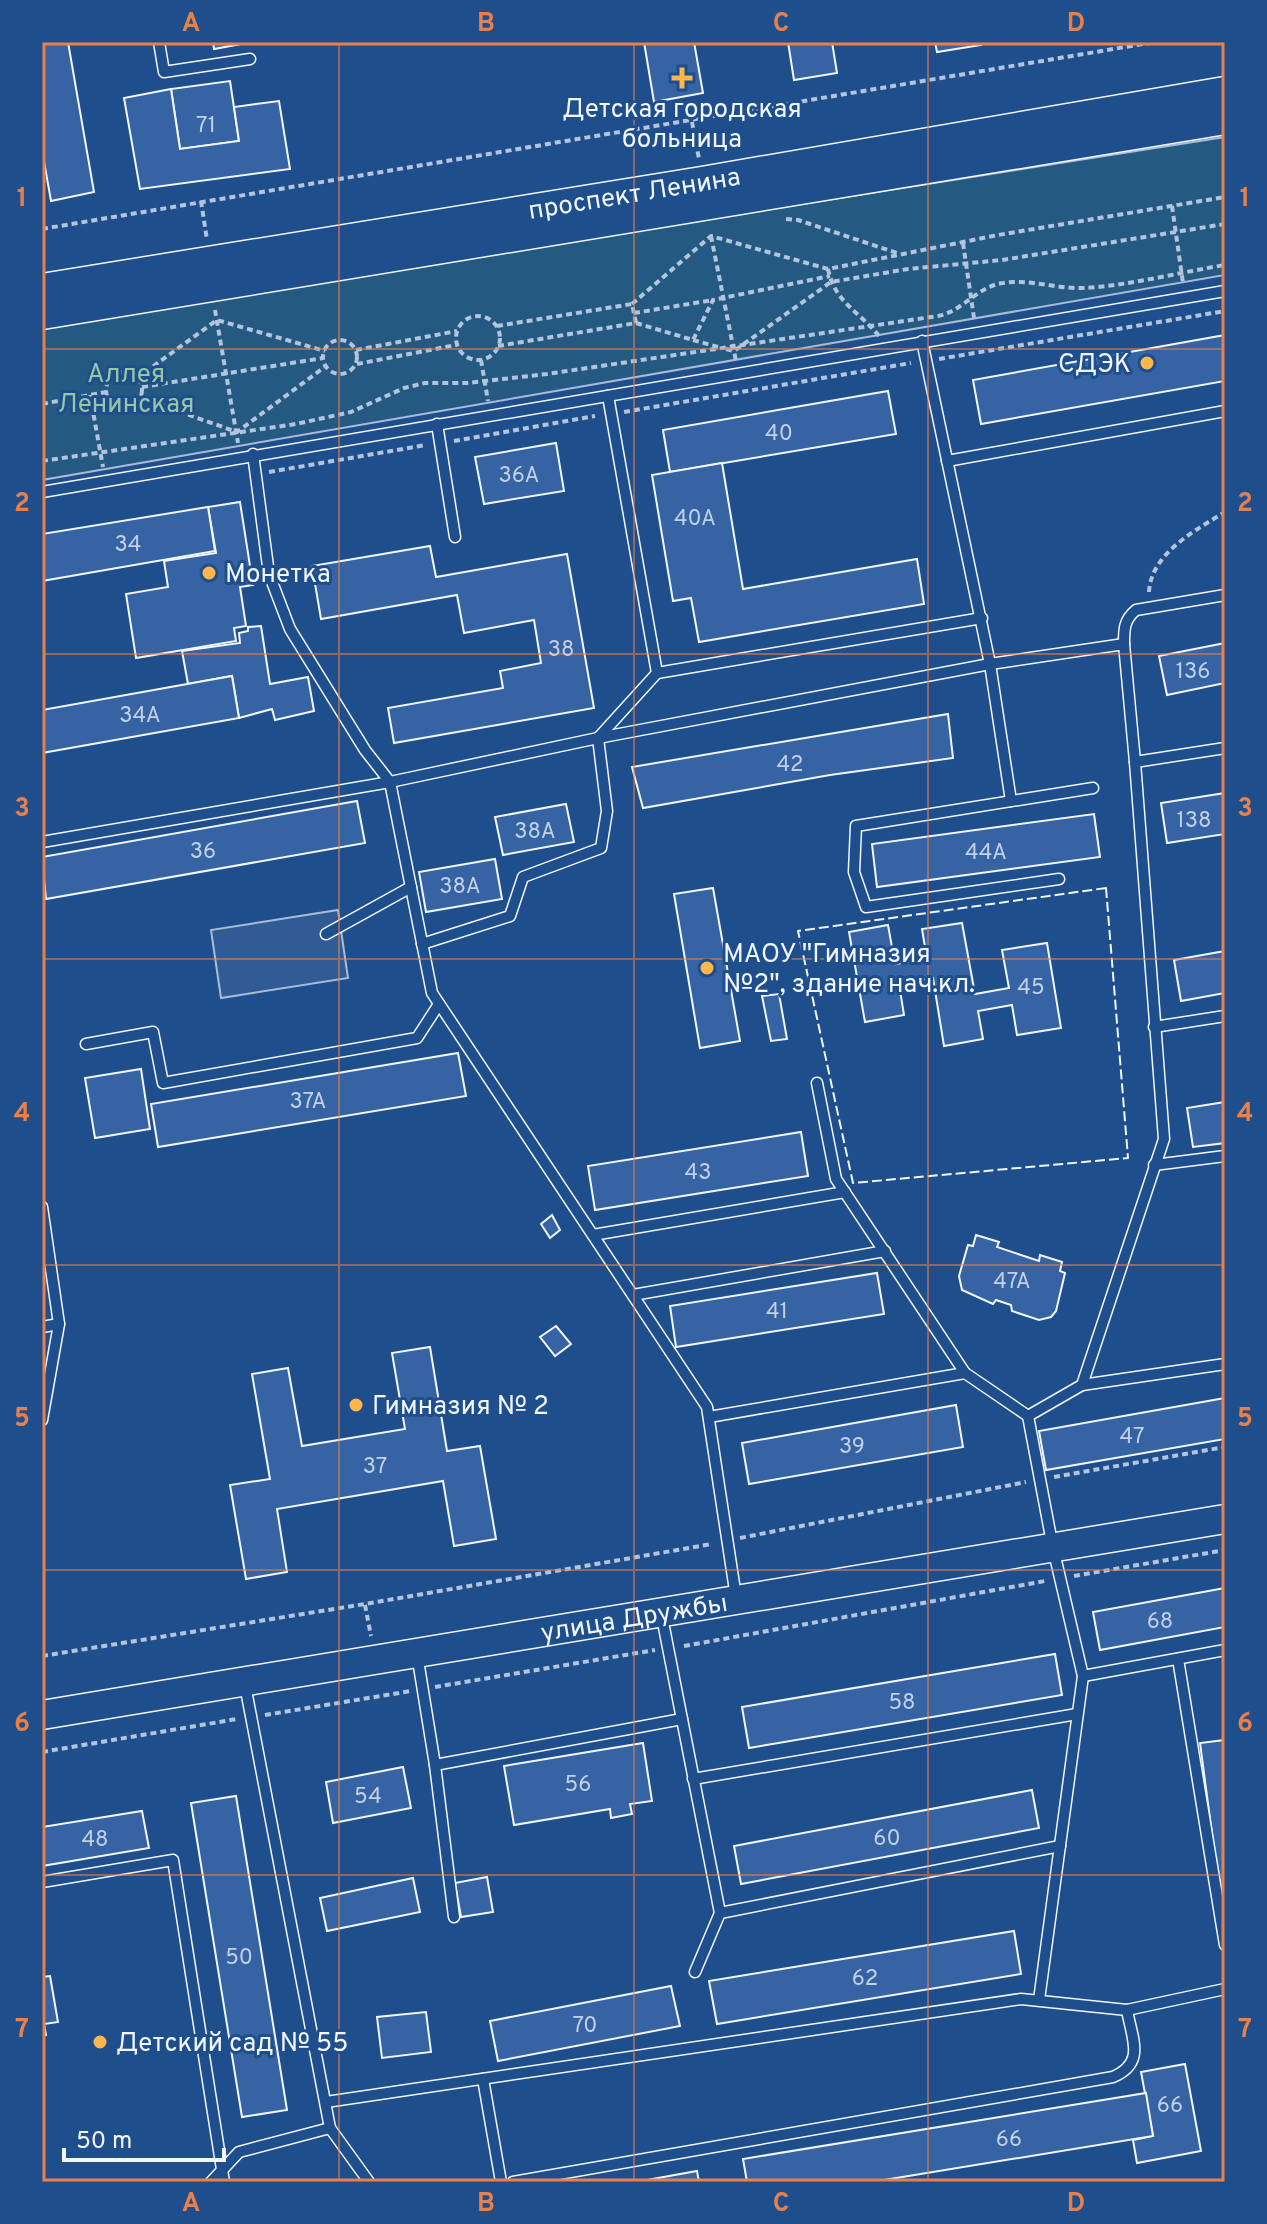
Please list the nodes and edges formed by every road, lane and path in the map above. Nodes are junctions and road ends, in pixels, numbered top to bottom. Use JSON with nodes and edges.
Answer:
{"nodes":[{"id":1,"x":159,"y":42,"type":"edge"},
{"id":2,"x":1155,"y":42,"type":"edge"},
{"id":3,"x":250,"y":59,"type":"dead end"},
{"id":4,"x":1225,"y":92,"type":"edge"},
{"id":5,"x":1225,"y":119,"type":"edge"},
{"id":6,"x":692,"y":122,"type":"junction"},
{"id":7,"x":700,"y":170,"type":"dead end"},
{"id":8,"x":1225,"y":197,"type":"edge"},
{"id":9,"x":201,"y":201,"type":"junction"},
{"id":10,"x":1172,"y":206,"type":"junction"},
{"id":11,"x":786,"y":218,"type":"dead end"},
{"id":12,"x":1225,"y":224,"type":"edge"},
{"id":13,"x":710,"y":228,"type":"dead end"},
{"id":14,"x":42,"y":229,"type":"edge"},
{"id":15,"x":1175,"y":232,"type":"junction"},
{"id":16,"x":711,"y":236,"type":"junction"},
{"id":17,"x":963,"y":243,"type":"junction"},
{"id":18,"x":208,"y":250,"type":"dead end"},
{"id":19,"x":902,"y":255,"type":"junction"},
{"id":20,"x":966,"y":264,"type":"junction"},
{"id":21,"x":1225,"y":265,"type":"edge"},
{"id":22,"x":1182,"y":272,"type":"junction"},
{"id":23,"x":829,"y":273,"type":"junction"},
{"id":24,"x":831,"y":282,"type":"junction"},
{"id":25,"x":42,"y":289,"type":"edge"},
{"id":26,"x":1225,"y":291,"type":"edge"},
{"id":27,"x":1186,"y":297,"type":"junction"},
{"id":28,"x":723,"y":298,"type":"junction"},
{"id":29,"x":214,"y":300,"type":"dead end"},
{"id":30,"x":713,"y":300,"type":"junction"},
{"id":31,"x":972,"y":300,"type":"junction"},
{"id":32,"x":632,"y":304,"type":"junction"},
{"id":33,"x":1225,"y":311,"type":"edge"},
{"id":34,"x":634,"y":313,"type":"junction"},
{"id":35,"x":42,"y":314,"type":"edge"},
{"id":36,"x":1188,"y":317,"type":"junction"},
{"id":37,"x":217,"y":320,"type":"junction"},
{"id":38,"x":636,"y":323,"type":"junction"},
{"id":39,"x":497,"y":326,"type":"junction"},
{"id":40,"x":870,"y":326,"type":"junction"},
{"id":41,"x":457,"y":331,"type":"junction"},
{"id":42,"x":977,"y":332,"type":"junction"},
{"id":43,"x":693,"y":340,"type":"junction"},
{"id":44,"x":922,"y":341,"type":"junction"},
{"id":45,"x":457,"y":345,"type":"junction"},
{"id":46,"x":742,"y":345,"type":"junction"},
{"id":47,"x":498,"y":346,"type":"junction"},
{"id":48,"x":722,"y":348,"type":"junction"},
{"id":49,"x":885,"y":348,"type":"junction"},
{"id":50,"x":733,"y":349,"type":"junction"},
{"id":51,"x":356,"y":350,"type":"junction"},
{"id":52,"x":325,"y":351,"type":"junction"},
{"id":53,"x":980,"y":352,"type":"junction"},
{"id":54,"x":323,"y":358,"type":"junction"},
{"id":55,"x":481,"y":360,"type":"junction"},
{"id":56,"x":925,"y":361,"type":"junction"},
{"id":57,"x":357,"y":364,"type":"junction"},
{"id":58,"x":326,"y":366,"type":"junction"},
{"id":59,"x":889,"y":367,"type":"junction"},
{"id":60,"x":738,"y":373,"type":"junction"},
{"id":61,"x":226,"y":374,"type":"junction"},
{"id":62,"x":137,"y":378,"type":"junction"},
{"id":63,"x":484,"y":381,"type":"junction"},
{"id":64,"x":142,"y":387,"type":"junction"},
{"id":65,"x":106,"y":392,"type":"junction"},
{"id":66,"x":741,"y":392,"type":"junction"},
{"id":67,"x":90,"y":395,"type":"junction"},
{"id":68,"x":608,"y":396,"type":"junction"},
{"id":69,"x":141,"y":398,"type":"junction"},
{"id":70,"x":42,"y":404,"type":"edge"},
{"id":71,"x":1225,"y":411,"type":"edge"},
{"id":72,"x":612,"y":414,"type":"junction"},
{"id":73,"x":490,"y":415,"type":"junction"},
{"id":74,"x":437,"y":424,"type":"junction"},
{"id":75,"x":237,"y":432,"type":"junction"},
{"id":76,"x":494,"y":434,"type":"junction"},
{"id":77,"x":439,"y":443,"type":"junction"},
{"id":78,"x":101,"y":452,"type":"junction"},
{"id":79,"x":253,"y":454,"type":"junction"},
{"id":80,"x":240,"y":457,"type":"junction"},
{"id":81,"x":42,"y":461,"type":"edge"},
{"id":82,"x":947,"y":461,"type":"junction"},
{"id":83,"x":255,"y":474,"type":"junction"},
{"id":84,"x":106,"y":481,"type":"junction"},
{"id":85,"x":42,"y":492,"type":"edge"},
{"id":86,"x":1225,"y":512,"type":"edge"},
{"id":87,"x":455,"y":537,"type":"dead end"},
{"id":88,"x":1225,"y":595,"type":"edge"},
{"id":89,"x":1150,"y":607,"type":"junction"},
{"id":90,"x":982,"y":618,"type":"junction"},
{"id":91,"x":1124,"y":644,"type":"junction"},
{"id":92,"x":990,"y":664,"type":"junction"},
{"id":93,"x":657,"y":673,"type":"junction"},
{"id":94,"x":598,"y":738,"type":"junction"},
{"id":95,"x":1225,"y":748,"type":"edge"},
{"id":96,"x":1135,"y":762,"type":"junction"},
{"id":97,"x":390,"y":782,"type":"junction"},
{"id":98,"x":1093,"y":788,"type":"dead end"},
{"id":99,"x":1011,"y":801,"type":"junction"},
{"id":100,"x":42,"y":842,"type":"edge"},
{"id":101,"x":1059,"y":879,"type":"dead end"},
{"id":102,"x":411,"y":887,"type":"junction"},
{"id":103,"x":326,"y":934,"type":"dead end"},
{"id":104,"x":422,"y":944,"type":"junction"},
{"id":105,"x":439,"y":1004,"type":"junction"},
{"id":106,"x":1225,"y":1016,"type":"edge"},
{"id":107,"x":1154,"y":1027,"type":"junction"},
{"id":108,"x":86,"y":1044,"type":"dead end"},
{"id":109,"x":817,"y":1083,"type":"dead end"},
{"id":110,"x":1225,"y":1156,"type":"edge"},
{"id":111,"x":1154,"y":1165,"type":"junction"},
{"id":112,"x":845,"y":1192,"type":"junction"},
{"id":113,"x":42,"y":1207,"type":"edge"},
{"id":114,"x":593,"y":1235,"type":"junction"},
{"id":115,"x":885,"y":1251,"type":"junction"},
{"id":116,"x":633,"y":1295,"type":"junction"},
{"id":117,"x":59,"y":1324,"type":"junction"},
{"id":118,"x":42,"y":1327,"type":"edge"},
{"id":119,"x":1225,"y":1364,"type":"edge"},
{"id":120,"x":965,"y":1373,"type":"junction"},
{"id":121,"x":1082,"y":1385,"type":"junction"},
{"id":122,"x":44,"y":1391,"type":"edge"},
{"id":123,"x":1028,"y":1416,"type":"junction"},
{"id":124,"x":709,"y":1417,"type":"junction"},
{"id":125,"x":42,"y":1420,"type":"edge"},
{"id":126,"x":1225,"y":1447,"type":"edge"},
{"id":127,"x":1040,"y":1479,"type":"junction"},
{"id":128,"x":1225,"y":1519,"type":"edge"},
{"id":129,"x":728,"y":1541,"type":"junction"},
{"id":130,"x":1053,"y":1548,"type":"junction"},
{"id":131,"x":1225,"y":1550,"type":"edge"},
{"id":132,"x":1060,"y":1579,"type":"junction"},
{"id":133,"x":736,"y":1599,"type":"junction"},
{"id":134,"x":365,"y":1604,"type":"junction"},
{"id":135,"x":661,"y":1612,"type":"junction"},
{"id":136,"x":373,"y":1646,"type":"dead end"},
{"id":137,"x":668,"y":1648,"type":"junction"},
{"id":138,"x":1225,"y":1650,"type":"edge"},
{"id":139,"x":416,"y":1652,"type":"junction"},
{"id":140,"x":42,"y":1656,"type":"edge"},
{"id":141,"x":1178,"y":1659,"type":"junction"},
{"id":142,"x":1083,"y":1676,"type":"junction"},
{"id":143,"x":244,"y":1680,"type":"junction"},
{"id":144,"x":423,"y":1689,"type":"junction"},
{"id":145,"x":1077,"y":1714,"type":"junction"},
{"id":146,"x":42,"y":1715,"type":"edge"},
{"id":147,"x":251,"y":1717,"type":"junction"},
{"id":148,"x":682,"y":1719,"type":"junction"},
{"id":149,"x":42,"y":1752,"type":"edge"},
{"id":150,"x":435,"y":1765,"type":"junction"},
{"id":151,"x":693,"y":1779,"type":"junction"},
{"id":152,"x":1060,"y":1846,"type":"junction"},
{"id":153,"x":42,"y":1882,"type":"edge"},
{"id":154,"x":720,"y":1913,"type":"junction"},
{"id":155,"x":454,"y":1917,"type":"dead end"},
{"id":156,"x":1225,"y":1945,"type":"edge"},
{"id":157,"x":695,"y":1972,"type":"dead end"},
{"id":158,"x":1225,"y":1989,"type":"edge"},
{"id":159,"x":1039,"y":2000,"type":"junction"},
{"id":160,"x":1127,"y":2010,"type":"junction"},
{"id":161,"x":483,"y":2079,"type":"junction"},
{"id":162,"x":326,"y":2102,"type":"junction"},
{"id":163,"x":330,"y":2128,"type":"junction"},
{"id":164,"x":223,"y":2176,"type":"edge"},
{"id":165,"x":211,"y":2182,"type":"edge"},
{"id":166,"x":369,"y":2182,"type":"edge"},
{"id":167,"x":501,"y":2182,"type":"edge"},
{"id":168,"x":513,"y":2182,"type":"edge"}],
"edges":[{"from":1,"to":3,"type":"lane"},
{"from":2,"to":6,"type":"path"},
{"from":4,"to":25,"type":"main road","name":"проспект Ленина"},
{"from":5,"to":35,"type":"main road","name":"проспект Ленина"},
{"from":6,"to":7,"type":"path"},
{"from":6,"to":9,"type":"path"},
{"from":8,"to":10,"type":"path"},
{"from":9,"to":14,"type":"path"},
{"from":9,"to":18,"type":"path"},
{"from":10,"to":15,"type":"path"},
{"from":10,"to":17,"type":"path"},
{"from":11,"to":19,"type":"path"},
{"from":12,"to":15,"type":"path"},
{"from":13,"to":16,"type":"path"},
{"from":15,"to":20,"type":"path"},
{"from":15,"to":22,"type":"path"},
{"from":16,"to":23,"type":"path"},
{"from":16,"to":28,"type":"path"},
{"from":16,"to":32,"type":"path"},
{"from":17,"to":19,"type":"path"},
{"from":17,"to":20,"type":"path"},
{"from":19,"to":23,"type":"path"},
{"from":20,"to":24,"type":"path"},
{"from":20,"to":31,"type":"path"},
{"from":21,"to":22,"type":"path"},
{"from":22,"to":27,"type":"path"},
{"from":22,"to":31,"type":"path"},
{"from":23,"to":24,"type":"path"},
{"from":23,"to":28,"type":"path"},
{"from":24,"to":40,"type":"path"},
{"from":24,"to":46,"type":"path"},
{"from":26,"to":27,"type":"lane"},
{"from":27,"to":36,"type":"path"},
{"from":27,"to":42,"type":"lane"},
{"from":28,"to":30,"type":"path"},
{"from":28,"to":50,"type":"path"},
{"from":29,"to":37,"type":"path"},
{"from":30,"to":34,"type":"path"},
{"from":30,"to":43,"type":"path"},
{"from":31,"to":40,"type":"path"},
{"from":31,"to":42,"type":"path"},
{"from":32,"to":34,"type":"path"},
{"from":32,"to":39,"type":"path"},
{"from":33,"to":36,"type":"path"},
{"from":34,"to":38,"type":"path"},
{"from":36,"to":53,"type":"path"},
{"from":37,"to":52,"type":"path"},
{"from":37,"to":61,"type":"path"},
{"from":37,"to":62,"type":"path"},
{"from":38,"to":43,"type":"path"},
{"from":38,"to":47,"type":"path"},
{"from":39,"to":41,"type":"path"},
{"from":39,"to":47,"type":"path"},
{"from":40,"to":46,"type":"path"},
{"from":40,"to":49,"type":"path"},
{"from":41,"to":45,"type":"path"},
{"from":41,"to":51,"type":"path"},
{"from":42,"to":44,"type":"lane"},
{"from":42,"to":53,"type":"path"},
{"from":43,"to":48,"type":"path"},
{"from":44,"to":49,"type":"lane"},
{"from":44,"to":56,"type":"lane"},
{"from":45,"to":55,"type":"path"},
{"from":45,"to":57,"type":"path"},
{"from":46,"to":50,"type":"path"},
{"from":47,"to":55,"type":"path"},
{"from":48,"to":50,"type":"path"},
{"from":48,"to":63,"type":"path"},
{"from":49,"to":59,"type":"path"},
{"from":49,"to":60,"type":"lane"},
{"from":50,"to":60,"type":"path"},
{"from":51,"to":52,"type":"path"},
{"from":51,"to":57,"type":"path"},
{"from":52,"to":54,"type":"path"},
{"from":53,"to":56,"type":"path"},
{"from":54,"to":58,"type":"path"},
{"from":54,"to":61,"type":"path"},
{"from":55,"to":63,"type":"path"},
{"from":56,"to":59,"type":"path"},
{"from":56,"to":82,"type":"lane"},
{"from":57,"to":58,"type":"path"},
{"from":58,"to":75,"type":"path"},
{"from":59,"to":66,"type":"path"},
{"from":60,"to":66,"type":"path"},
{"from":60,"to":68,"type":"lane"},
{"from":61,"to":64,"type":"path"},
{"from":61,"to":75,"type":"path"},
{"from":62,"to":64,"type":"path"},
{"from":62,"to":65,"type":"path"},
{"from":63,"to":73,"type":"path"},
{"from":63,"to":75,"type":"path"},
{"from":64,"to":69,"type":"path"},
{"from":65,"to":67,"type":"path"},
{"from":65,"to":69,"type":"path"},
{"from":66,"to":72,"type":"path"},
{"from":67,"to":70,"type":"path"},
{"from":67,"to":78,"type":"path"},
{"from":68,"to":72,"type":"lane"},
{"from":68,"to":73,"type":"lane"},
{"from":69,"to":75,"type":"path"},
{"from":71,"to":82,"type":"lane"},
{"from":72,"to":76,"type":"path"},
{"from":72,"to":93,"type":"lane"},
{"from":73,"to":74,"type":"lane"},
{"from":73,"to":76,"type":"path"},
{"from":74,"to":77,"type":"lane"},
{"from":74,"to":79,"type":"lane"},
{"from":75,"to":78,"type":"path"},
{"from":75,"to":80,"type":"path"},
{"from":76,"to":77,"type":"path"},
{"from":77,"to":83,"type":"path"},
{"from":77,"to":87,"type":"lane"},
{"from":78,"to":81,"type":"path"},
{"from":78,"to":84,"type":"path"},
{"from":79,"to":80,"type":"lane"},
{"from":79,"to":83,"type":"lane"},
{"from":80,"to":84,"type":"lane"},
{"from":82,"to":90,"type":"lane"},
{"from":83,"to":97,"type":"lane"},
{"from":84,"to":85,"type":"lane"},
{"from":86,"to":89,"type":"path"},
{"from":88,"to":89,"type":"lane"},
{"from":89,"to":91,"type":"lane"},
{"from":90,"to":92,"type":"lane"},
{"from":90,"to":93,"type":"lane"},
{"from":91,"to":92,"type":"lane"},
{"from":91,"to":96,"type":"lane"},
{"from":92,"to":94,"type":"lane"},
{"from":92,"to":99,"type":"lane"},
{"from":93,"to":94,"type":"lane"},
{"from":94,"to":97,"type":"lane"},
{"from":94,"to":104,"type":"lane"},
{"from":95,"to":96,"type":"lane"},
{"from":96,"to":107,"type":"lane"},
{"from":97,"to":100,"type":"lane"},
{"from":97,"to":102,"type":"lane"},
{"from":98,"to":99,"type":"lane"},
{"from":99,"to":101,"type":"lane"},
{"from":102,"to":103,"type":"lane"},
{"from":102,"to":104,"type":"lane"},
{"from":104,"to":105,"type":"lane"},
{"from":105,"to":108,"type":"lane"},
{"from":105,"to":114,"type":"lane"},
{"from":106,"to":107,"type":"lane"},
{"from":107,"to":111,"type":"lane"},
{"from":109,"to":112,"type":"lane"},
{"from":110,"to":111,"type":"lane"},
{"from":111,"to":121,"type":"lane"},
{"from":112,"to":114,"type":"lane"},
{"from":112,"to":115,"type":"lane"},
{"from":113,"to":117,"type":"lane"},
{"from":114,"to":116,"type":"lane"},
{"from":115,"to":116,"type":"lane"},
{"from":115,"to":120,"type":"lane"},
{"from":116,"to":124,"type":"lane"},
{"from":117,"to":118,"type":"lane"},
{"from":117,"to":122,"type":"lane"},
{"from":119,"to":121,"type":"lane"},
{"from":120,"to":123,"type":"lane"},
{"from":120,"to":124,"type":"lane"},
{"from":121,"to":123,"type":"lane"},
{"from":122,"to":125,"type":"lane"},
{"from":123,"to":127,"type":"lane"},
{"from":124,"to":129,"type":"lane"},
{"from":126,"to":127,"type":"path"},
{"from":127,"to":129,"type":"path"},
{"from":127,"to":130,"type":"lane"},
{"from":128,"to":130,"type":"main road","name":"улица Дружбы"},
{"from":129,"to":133,"type":"lane"},
{"from":129,"to":134,"type":"path"},
{"from":130,"to":132,"type":"lane"},
{"from":130,"to":133,"type":"main road","name":"улица Дружбы"},
{"from":131,"to":132,"type":"path"},
{"from":132,"to":137,"type":"path"},
{"from":132,"to":142,"type":"lane"},
{"from":133,"to":135,"type":"main road","name":"улица Дружбы"},
{"from":134,"to":136,"type":"path"},
{"from":134,"to":140,"type":"path"},
{"from":135,"to":137,"type":"lane"},
{"from":135,"to":139,"type":"main road","name":"улица Дружбы"},
{"from":137,"to":144,"type":"path"},
{"from":137,"to":148,"type":"lane"},
{"from":138,"to":141,"type":"lane"},
{"from":139,"to":143,"type":"main road","name":"улица Дружбы"},
{"from":139,"to":144,"type":"lane"},
{"from":141,"to":142,"type":"lane"},
{"from":141,"to":156,"type":"lane"},
{"from":142,"to":145,"type":"lane"},
{"from":143,"to":146,"type":"main road","name":"улица Дружбы"},
{"from":143,"to":147,"type":"lane"},
{"from":144,"to":147,"type":"path"},
{"from":144,"to":150,"type":"lane"},
{"from":145,"to":151,"type":"lane"},
{"from":145,"to":152,"type":"lane"},
{"from":147,"to":149,"type":"path"},
{"from":147,"to":162,"type":"lane"},
{"from":148,"to":150,"type":"lane"},
{"from":148,"to":151,"type":"lane"},
{"from":150,"to":155,"type":"lane"},
{"from":151,"to":154,"type":"lane"},
{"from":152,"to":154,"type":"lane"},
{"from":152,"to":159,"type":"lane"},
{"from":153,"to":164,"type":"lane"},
{"from":154,"to":157,"type":"lane"},
{"from":158,"to":160,"type":"lane"},
{"from":159,"to":160,"type":"lane"},
{"from":159,"to":161,"type":"lane"},
{"from":160,"to":168,"type":"lane"},
{"from":161,"to":162,"type":"lane"},
{"from":161,"to":167,"type":"lane"},
{"from":162,"to":163,"type":"lane"},
{"from":163,"to":164,"type":"lane"},
{"from":163,"to":166,"type":"lane"},
{"from":164,"to":165,"type":"lane"}]}
